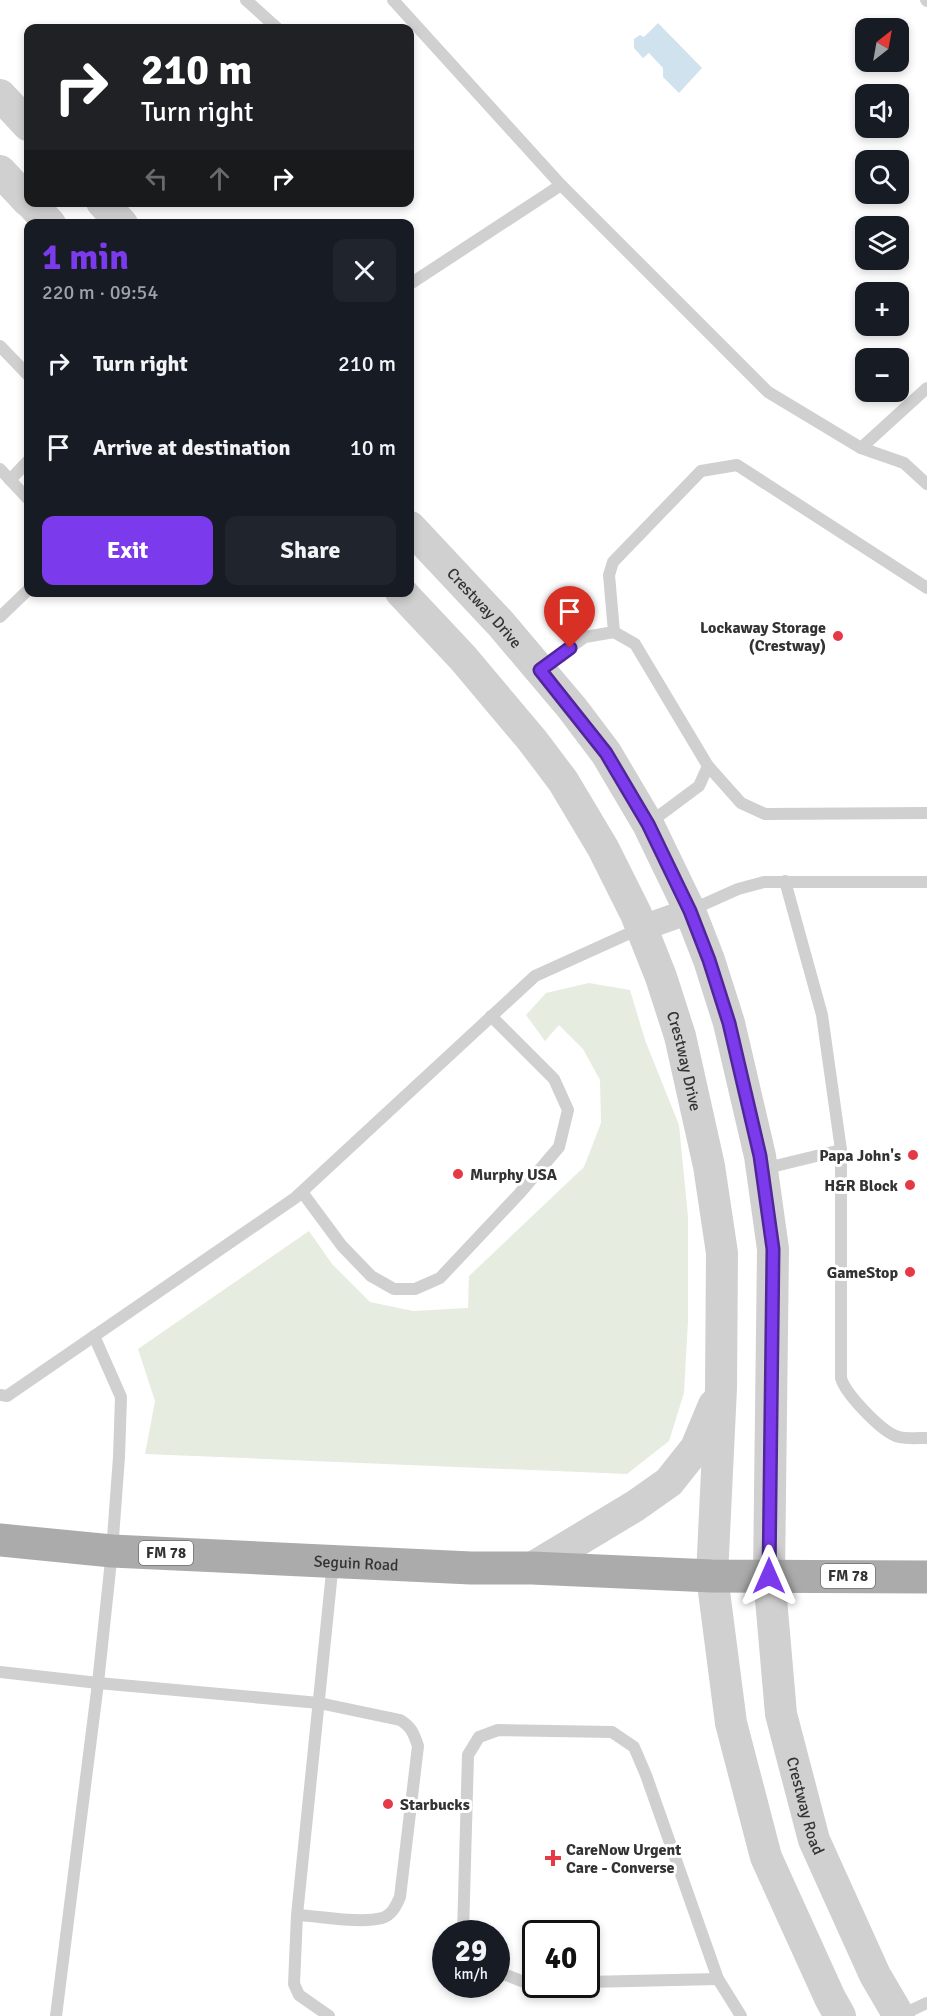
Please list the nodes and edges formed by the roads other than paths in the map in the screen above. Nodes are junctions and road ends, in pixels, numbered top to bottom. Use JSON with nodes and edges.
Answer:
{"nodes":[{"id":1,"x":246,"y":0,"type":"edge"},
{"id":2,"x":393,"y":0,"type":"edge"},
{"id":3,"x":273,"y":24,"type":"edge"},
{"id":4,"x":422,"y":32,"type":"junction"},
{"id":5,"x":414,"y":37,"type":"edge"},
{"id":6,"x":0,"y":95,"type":"edge"},
{"id":7,"x":24,"y":121,"type":"edge"},
{"id":8,"x":0,"y":171,"type":"edge"},
{"id":9,"x":561,"y":185,"type":"junction"},
{"id":10,"x":24,"y":197,"type":"edge"},
{"id":11,"x":34,"y":207,"type":"edge"},
{"id":12,"x":107,"y":207,"type":"edge"},
{"id":13,"x":45,"y":219,"type":"edge"},
{"id":14,"x":117,"y":219,"type":"edge"},
{"id":15,"x":414,"y":281,"type":"edge"},
{"id":16,"x":0,"y":346,"type":"edge"},
{"id":17,"x":24,"y":371,"type":"edge"},
{"id":18,"x":927,"y":388,"type":"edge"},
{"id":19,"x":861,"y":448,"type":"junction"},
{"id":20,"x":24,"y":465,"type":"edge"},
{"id":21,"x":0,"y":469,"type":"edge"},
{"id":22,"x":10,"y":480,"type":"junction"},
{"id":23,"x":927,"y":484,"type":"edge"},
{"id":24,"x":24,"y":495,"type":"edge"},
{"id":25,"x":414,"y":531,"type":"edge"},
{"id":26,"x":927,"y":588,"type":"edge"},
{"id":27,"x":24,"y":593,"type":"edge"},
{"id":28,"x":406,"y":597,"type":"edge"},
{"id":29,"x":3,"y":609,"type":"edge"},
{"id":30,"x":614,"y":632,"type":"junction"},
{"id":31,"x":540,"y":670,"type":"junction"},
{"id":32,"x":708,"y":766,"type":"junction"},
{"id":33,"x":927,"y":813,"type":"edge"},
{"id":34,"x":648,"y":824,"type":"junction"},
{"id":35,"x":785,"y":881,"type":"junction"},
{"id":36,"x":927,"y":882,"type":"edge"},
{"id":37,"x":690,"y":911,"type":"junction"},
{"id":38,"x":642,"y":928,"type":"junction"},
{"id":39,"x":491,"y":1016,"type":"junction"},
{"id":40,"x":842,"y":1150,"type":"junction"},
{"id":41,"x":762,"y":1169,"type":"junction"},
{"id":42,"x":302,"y":1192,"type":"junction"},
{"id":43,"x":94,"y":1336,"type":"junction"},
{"id":44,"x":721,"y":1388,"type":"junction"},
{"id":45,"x":0,"y":1395,"type":"edge"},
{"id":46,"x":927,"y":1438,"type":"edge"},
{"id":47,"x":0,"y":1540,"type":"edge"},
{"id":48,"x":112,"y":1551,"type":"junction"},
{"id":49,"x":333,"y":1561,"type":"junction"},
{"id":50,"x":532,"y":1568,"type":"junction"},
{"id":51,"x":712,"y":1576,"type":"junction"},
{"id":52,"x":769,"y":1576,"type":"junction"},
{"id":53,"x":927,"y":1577,"type":"edge"},
{"id":54,"x":0,"y":1672,"type":"edge"},
{"id":55,"x":98,"y":1683,"type":"junction"},
{"id":56,"x":319,"y":1703,"type":"junction"},
{"id":57,"x":297,"y":1915,"type":"junction"},
{"id":58,"x":463,"y":1920,"type":"edge"},
{"id":59,"x":718,"y":1979,"type":"junction"},
{"id":60,"x":600,"y":1982,"type":"edge"},
{"id":61,"x":927,"y":2003,"type":"edge"},
{"id":62,"x":56,"y":2016,"type":"edge"},
{"id":63,"x":329,"y":2016,"type":"edge"},
{"id":64,"x":741,"y":2016,"type":"edge"},
{"id":65,"x":840,"y":2016,"type":"edge"},
{"id":66,"x":899,"y":2016,"type":"edge"}],
"edges":[{"from":1,"to":3,"type":"lane"},
{"from":2,"to":4,"type":"lane"},
{"from":4,"to":5,"type":"lane"},
{"from":4,"to":9,"type":"lane"},
{"from":6,"to":7,"type":"street"},
{"from":8,"to":10,"type":"street"},
{"from":9,"to":15,"type":"lane"},
{"from":9,"to":19,"type":"lane"},
{"from":11,"to":13,"type":"street"},
{"from":12,"to":14,"type":"street"},
{"from":16,"to":17,"type":"lane"},
{"from":18,"to":19,"type":"lane"},
{"from":19,"to":23,"type":"lane"},
{"from":20,"to":22,"type":"lane"},
{"from":21,"to":22,"type":"lane"},
{"from":22,"to":24,"type":"lane"},
{"from":25,"to":31,"type":"street","name":"Crestway Drive"},
{"from":26,"to":30,"type":"lane"},
{"from":27,"to":29,"type":"lane"},
{"from":28,"to":38,"type":"street","name":"Crestway Drive"},
{"from":30,"to":31,"type":"lane"},
{"from":30,"to":32,"type":"lane"},
{"from":31,"to":34,"type":"street","name":"Crestway Drive"},
{"from":32,"to":33,"type":"lane"},
{"from":32,"to":34,"type":"lane"},
{"from":34,"to":37,"type":"street","name":"Crestway Drive"},
{"from":35,"to":36,"type":"lane"},
{"from":35,"to":37,"type":"lane"},
{"from":35,"to":40,"type":"lane"},
{"from":37,"to":38,"type":"street"},
{"from":37,"to":41,"type":"street","name":"Crestway Drive"},
{"from":38,"to":39,"type":"lane"},
{"from":38,"to":44,"type":"street","name":"Crestway Drive"},
{"from":39,"to":42,"type":"lane"},
{"from":39,"to":42,"type":"lane"},
{"from":40,"to":41,"type":"lane"},
{"from":40,"to":46,"type":"lane"},
{"from":41,"to":52,"type":"street","name":"Crestway Drive"},
{"from":42,"to":43,"type":"lane"},
{"from":43,"to":45,"type":"lane"},
{"from":43,"to":48,"type":"lane"},
{"from":44,"to":50,"type":"street"},
{"from":44,"to":51,"type":"street","name":"Crestway Drive"},
{"from":47,"to":48,"type":"main road","name":"Seguin Road","number":"FM 78"},
{"from":48,"to":49,"type":"main road","name":"Seguin Road","number":"FM 78"},
{"from":48,"to":55,"type":"lane"},
{"from":49,"to":50,"type":"main road","name":"Seguin Road","number":"FM 78"},
{"from":49,"to":56,"type":"lane"},
{"from":50,"to":51,"type":"main road","name":"Seguin Road","number":"FM 78"},
{"from":51,"to":52,"type":"main road","number":"FM 78"},
{"from":51,"to":65,"type":"street"},
{"from":52,"to":53,"type":"main road","number":"FM 78"},
{"from":52,"to":66,"type":"street","name":"Crestway Road"},
{"from":54,"to":55,"type":"lane"},
{"from":55,"to":56,"type":"lane"},
{"from":55,"to":62,"type":"lane"},
{"from":56,"to":57,"type":"lane"},
{"from":56,"to":57,"type":"lane"},
{"from":57,"to":63,"type":"lane"},
{"from":58,"to":59,"type":"lane"},
{"from":59,"to":60,"type":"lane"},
{"from":59,"to":64,"type":"lane"},
{"from":61,"to":66,"type":"lane"}]}
